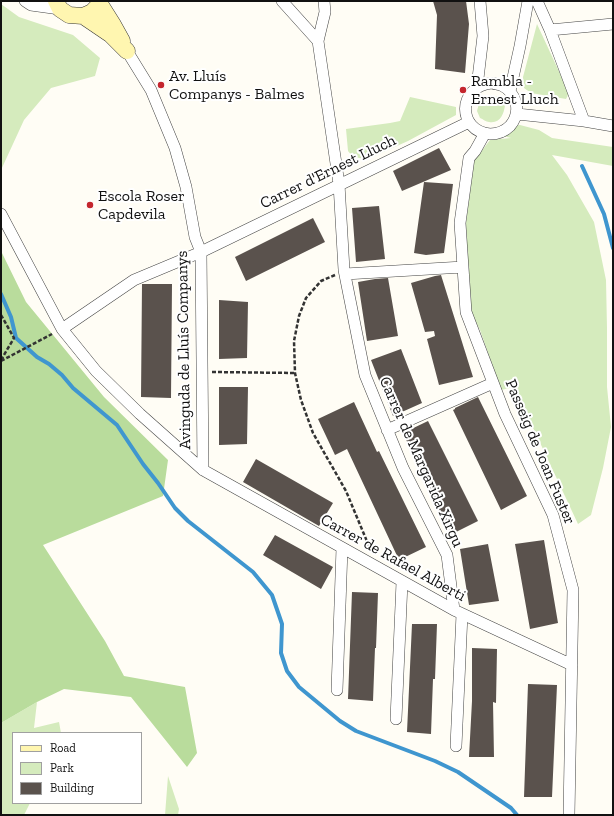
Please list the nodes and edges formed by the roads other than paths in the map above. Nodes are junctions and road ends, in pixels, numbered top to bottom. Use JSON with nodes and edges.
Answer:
{"nodes":[{"id":1,"x":25,"y":1,"type":"edge"},
{"id":2,"x":282,"y":1,"type":"edge"},
{"id":3,"x":324,"y":1,"type":"edge"},
{"id":4,"x":480,"y":1,"type":"edge"},
{"id":5,"x":528,"y":1,"type":"edge"},
{"id":6,"x":537,"y":1,"type":"edge"},
{"id":7,"x":100,"y":2,"type":"edge"},
{"id":8,"x":58,"y":5,"type":"edge"},
{"id":9,"x":83,"y":16,"type":"junction"},
{"id":10,"x":613,"y":24,"type":"edge"},
{"id":11,"x":550,"y":30,"type":"junction"},
{"id":12,"x":318,"y":41,"type":"junction"},
{"id":13,"x":127,"y":51,"type":"junction"},
{"id":14,"x":477,"y":87,"type":"junction"},
{"id":15,"x":510,"y":91,"type":"junction"},
{"id":16,"x":517,"y":114,"type":"junction"},
{"id":17,"x":584,"y":121,"type":"junction"},
{"id":18,"x":469,"y":122,"type":"junction"},
{"id":19,"x":613,"y":126,"type":"edge"},
{"id":20,"x":485,"y":133,"type":"junction"},
{"id":21,"x":339,"y":184,"type":"junction"},
{"id":22,"x":1,"y":214,"type":"edge"},
{"id":23,"x":201,"y":252,"type":"junction"},
{"id":24,"x":463,"y":267,"type":"junction"},
{"id":25,"x":344,"y":272,"type":"junction"},
{"id":26,"x":62,"y":328,"type":"junction"},
{"id":27,"x":493,"y":382,"type":"junction"},
{"id":28,"x":387,"y":430,"type":"junction"},
{"id":29,"x":203,"y":470,"type":"junction"},
{"id":30,"x":342,"y":548,"type":"junction"},
{"id":31,"x":402,"y":582,"type":"junction"},
{"id":32,"x":458,"y":612,"type":"junction"},
{"id":33,"x":572,"y":665,"type":"junction"},
{"id":34,"x":337,"y":690,"type":"dead end"},
{"id":35,"x":396,"y":719,"type":"dead end"},
{"id":36,"x":456,"y":746,"type":"dead end"},
{"id":37,"x":569,"y":815,"type":"edge"}],
"edges":[{"from":1,"to":8,"type":"street"},
{"from":2,"to":12,"type":"street"},
{"from":3,"to":12,"type":"street"},
{"from":4,"to":14,"type":"street"},
{"from":5,"to":15,"type":"street"},
{"from":6,"to":11,"type":"street"},
{"from":7,"to":9,"type":"street"},
{"from":7,"to":13,"type":"street"},
{"from":8,"to":9,"type":"street"},
{"from":9,"to":13,"type":"street"},
{"from":10,"to":11,"type":"street"},
{"from":11,"to":17,"type":"street"},
{"from":12,"to":21,"type":"street","name":"Carrer de Margarida Xirgu"},
{"from":13,"to":23,"type":"street","name":"Avinguda de Lluís Companys"},
{"from":14,"to":15,"type":"street"},
{"from":14,"to":18,"type":"street"},
{"from":15,"to":16,"type":"street"},
{"from":16,"to":17,"type":"street"},
{"from":16,"to":20,"type":"street"},
{"from":17,"to":19,"type":"street"},
{"from":18,"to":20,"type":"street"},
{"from":18,"to":21,"type":"street","name":"Carrer d'Ernest Lluch"},
{"from":20,"to":24,"type":"street","name":"Passeig de Joan Fuster"},
{"from":21,"to":23,"type":"street","name":"Carrer d'Ernest Lluch"},
{"from":21,"to":25,"type":"street","name":"Carrer de Margarida Xirgu"},
{"from":22,"to":26,"type":"street","name":"Carrer de Rafael Alberti"},
{"from":23,"to":26,"type":"street","name":"Carrer d'Ernest Lluch"},
{"from":23,"to":29,"type":"street","name":"Avinguda de Lluís Companys"},
{"from":24,"to":25,"type":"street"},
{"from":24,"to":27,"type":"street","name":"Passeig de Joan Fuster"},
{"from":25,"to":28,"type":"street","name":"Carrer de Margarida Xirgu"},
{"from":26,"to":29,"type":"street","name":"Carrer de Rafael Alberti"},
{"from":27,"to":28,"type":"street"},
{"from":27,"to":33,"type":"street","name":"Passeig de Joan Fuster"},
{"from":28,"to":32,"type":"street","name":"Carrer de Margarida Xirgu"},
{"from":29,"to":30,"type":"street","name":"Carrer de Rafael Alberti"},
{"from":30,"to":31,"type":"street","name":"Carrer de Rafael Alberti"},
{"from":30,"to":34,"type":"street"},
{"from":31,"to":32,"type":"street","name":"Carrer de Rafael Alberti"},
{"from":31,"to":35,"type":"street"},
{"from":32,"to":33,"type":"street","name":"Carrer de Rafael Alberti"},
{"from":32,"to":36,"type":"street","name":"Carrer de Margarida Xirgu"},
{"from":33,"to":37,"type":"street","name":"Passeig de Joan Fuster"}]}
